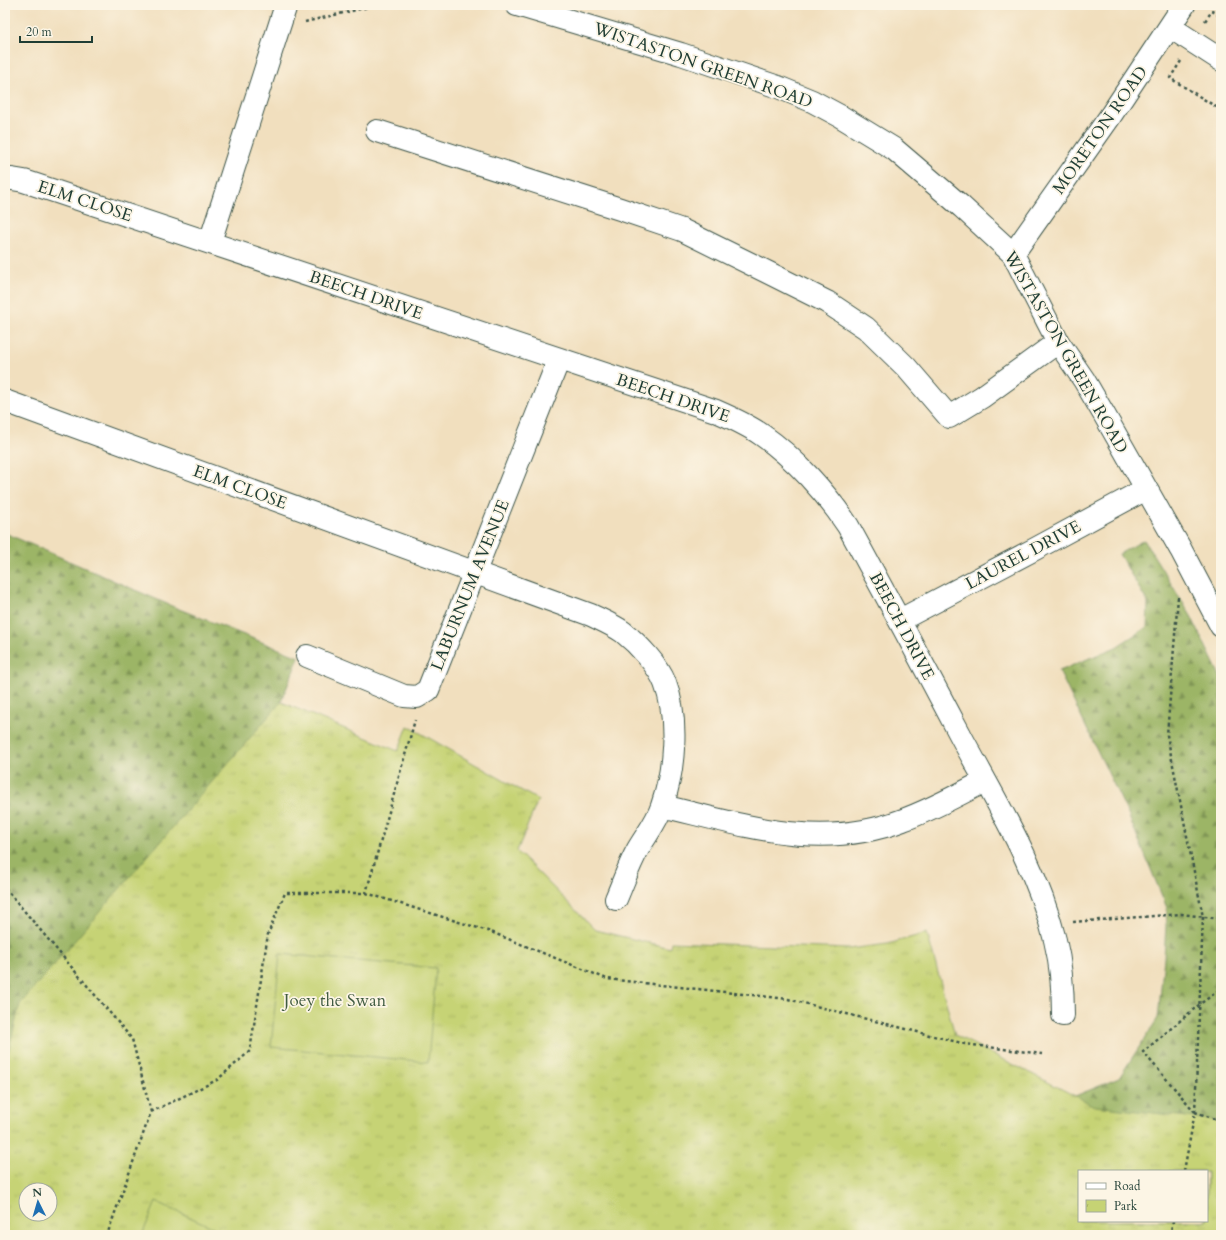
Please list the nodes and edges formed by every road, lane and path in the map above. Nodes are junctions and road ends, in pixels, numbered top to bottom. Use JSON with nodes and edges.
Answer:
{"nodes":[{"id":1,"x":377,"y":5,"type":"edge"},
{"id":2,"x":517,"y":5,"type":"edge"},
{"id":3,"x":1184,"y":5,"type":"edge"},
{"id":4,"x":284,"y":12,"type":"edge"},
{"id":5,"x":1170,"y":27,"type":"junction"},
{"id":6,"x":1193,"y":42,"type":"junction"},
{"id":7,"x":1221,"y":60,"type":"edge"},
{"id":8,"x":1221,"y":110,"type":"edge"},
{"id":9,"x":377,"y":131,"type":"dead end"},
{"id":10,"x":5,"y":179,"type":"edge"},
{"id":11,"x":210,"y":242,"type":"junction"},
{"id":12,"x":1013,"y":254,"type":"junction"},
{"id":13,"x":1058,"y":342,"type":"junction"},
{"id":14,"x":559,"y":359,"type":"junction"},
{"id":15,"x":5,"y":401,"type":"edge"},
{"id":16,"x":1146,"y":489,"type":"junction"},
{"id":17,"x":475,"y":572,"type":"junction"},
{"id":18,"x":1178,"y":597,"type":"dead end"},
{"id":19,"x":900,"y":620,"type":"junction"},
{"id":20,"x":1221,"y":626,"type":"edge"},
{"id":21,"x":307,"y":656,"type":"dead end"},
{"id":22,"x":423,"y":694,"type":"junction"},
{"id":23,"x":985,"y":781,"type":"junction"},
{"id":24,"x":662,"y":806,"type":"junction"},
{"id":25,"x":5,"y":888,"type":"edge"},
{"id":26,"x":366,"y":893,"type":"junction"},
{"id":27,"x":616,"y":899,"type":"dead end"},
{"id":28,"x":1204,"y":917,"type":"junction"},
{"id":29,"x":1221,"y":919,"type":"edge"},
{"id":30,"x":1051,"y":924,"type":"junction"},
{"id":31,"x":1221,"y":989,"type":"edge"},
{"id":32,"x":1200,"y":1004,"type":"junction"},
{"id":33,"x":1063,"y":1015,"type":"dead end"},
{"id":34,"x":1042,"y":1054,"type":"dead end"},
{"id":35,"x":150,"y":1112,"type":"junction"},
{"id":36,"x":1195,"y":1112,"type":"junction"},
{"id":37,"x":1221,"y":1121,"type":"edge"},
{"id":38,"x":1184,"y":1170,"type":"edge"},
{"id":39,"x":1173,"y":1222,"type":"edge"},
{"id":40,"x":107,"y":1235,"type":"edge"},
{"id":41,"x":1170,"y":1235,"type":"edge"}],
"edges":[{"from":1,"to":4,"type":"path"},
{"from":2,"to":12,"type":"street","name":"WISTASTON GREEN ROAD"},
{"from":3,"to":5,"type":"street","name":"MORETON ROAD"},
{"from":4,"to":11,"type":"street"},
{"from":5,"to":6,"type":"street"},
{"from":5,"to":12,"type":"street","name":"MORETON ROAD"},
{"from":6,"to":7,"type":"street"},
{"from":6,"to":8,"type":"path"},
{"from":9,"to":13,"type":"street"},
{"from":10,"to":11,"type":"street","name":"ELM CLOSE"},
{"from":11,"to":14,"type":"street","name":"BEECH DRIVE"},
{"from":12,"to":13,"type":"street","name":"WISTASTON GREEN ROAD"},
{"from":13,"to":16,"type":"street","name":"WISTASTON GREEN ROAD"},
{"from":14,"to":17,"type":"street","name":"LABURNUM AVENUE"},
{"from":14,"to":19,"type":"street","name":"BEECH DRIVE"},
{"from":15,"to":17,"type":"street","name":"ELM CLOSE"},
{"from":16,"to":19,"type":"street","name":"LAUREL DRIVE"},
{"from":16,"to":20,"type":"street","name":"WISTASTON GREEN ROAD"},
{"from":17,"to":22,"type":"street","name":"LABURNUM AVENUE"},
{"from":17,"to":24,"type":"street","name":"ELM CLOSE"},
{"from":18,"to":28,"type":"path"},
{"from":19,"to":23,"type":"street","name":"BEECH DRIVE"},
{"from":21,"to":22,"type":"street"},
{"from":22,"to":26,"type":"path"},
{"from":23,"to":24,"type":"street"},
{"from":23,"to":30,"type":"street","name":"BEECH DRIVE"},
{"from":24,"to":27,"type":"street","name":"ELM CLOSE"},
{"from":25,"to":35,"type":"path"},
{"from":26,"to":34,"type":"path"},
{"from":26,"to":35,"type":"path"},
{"from":28,"to":29,"type":"path"},
{"from":28,"to":30,"type":"path"},
{"from":28,"to":32,"type":"path"},
{"from":30,"to":33,"type":"street","name":"BEECH DRIVE"},
{"from":31,"to":32,"type":"path"},
{"from":32,"to":36,"type":"path"},
{"from":32,"to":36,"type":"path"},
{"from":35,"to":40,"type":"path"},
{"from":36,"to":37,"type":"path"},
{"from":36,"to":38,"type":"path"},
{"from":39,"to":41,"type":"path"}]}
